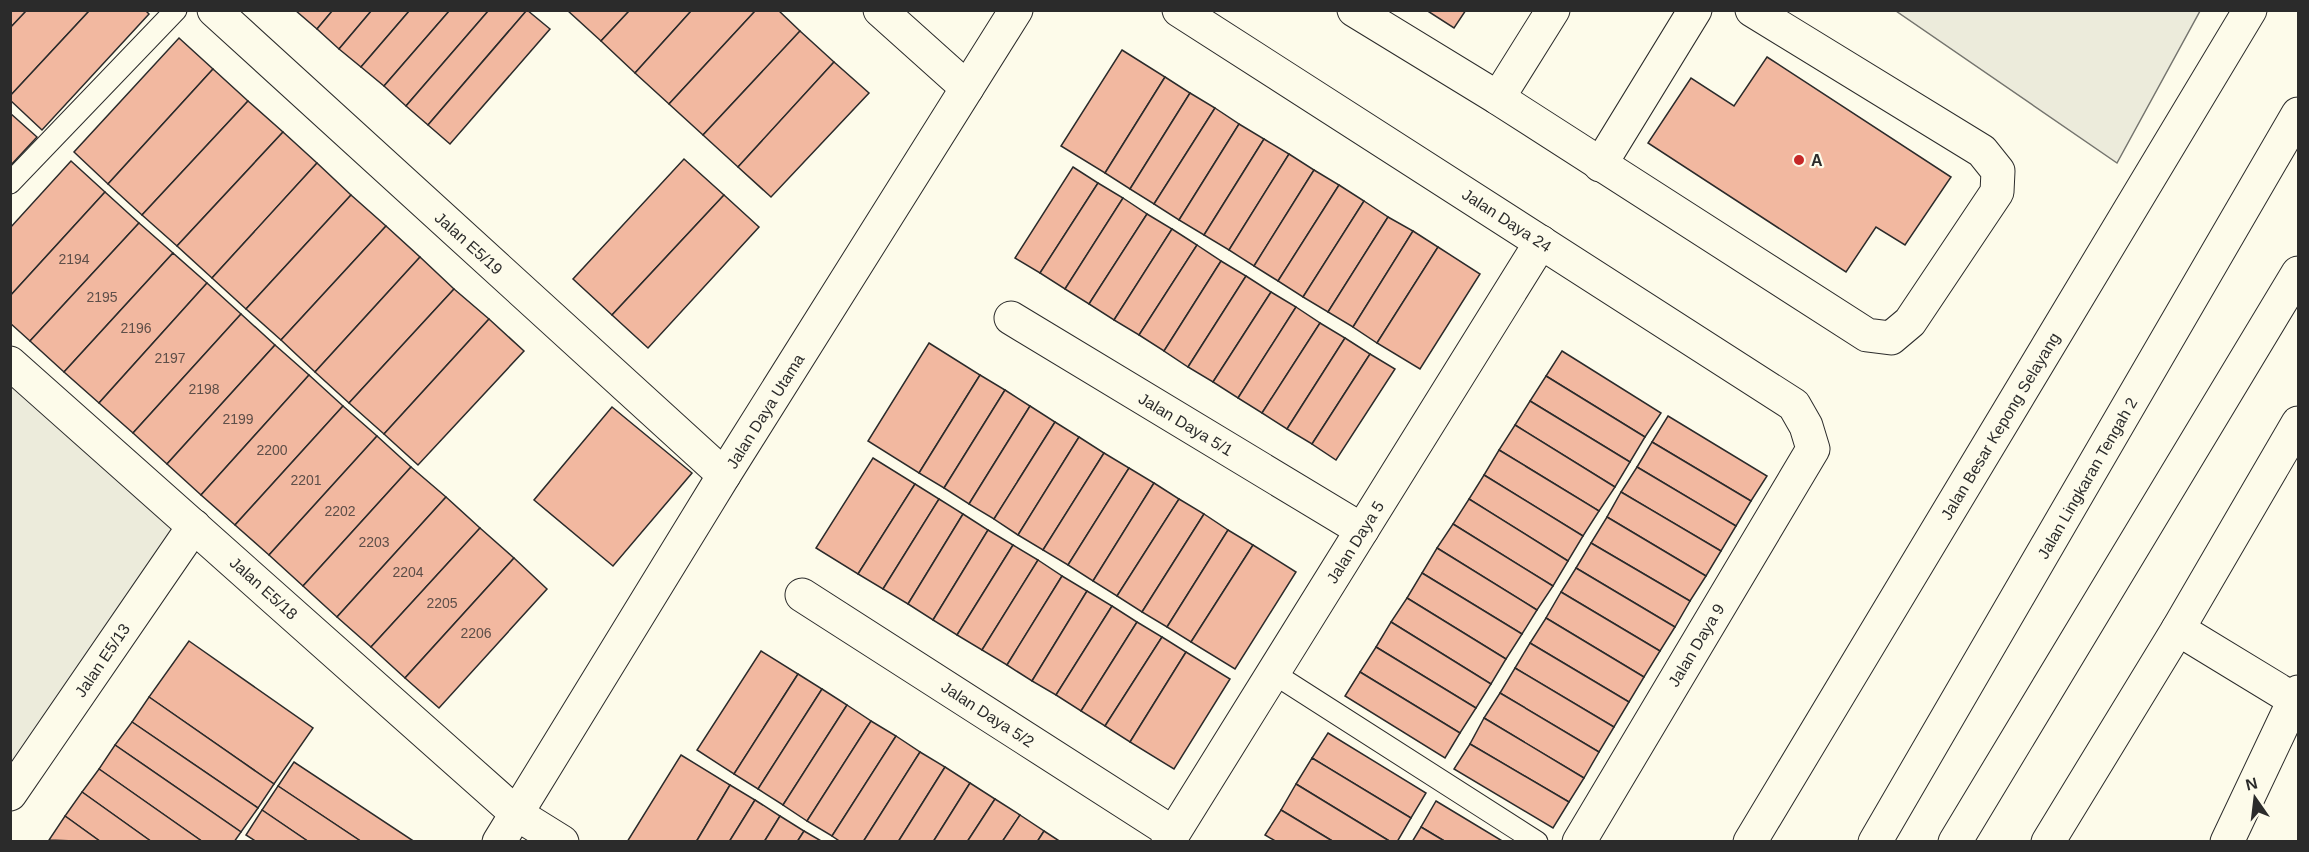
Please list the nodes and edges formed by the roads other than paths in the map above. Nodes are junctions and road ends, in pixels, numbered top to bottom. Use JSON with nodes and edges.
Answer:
{"nodes":[{"id":1,"x":176,"y":10,"type":"edge"},
{"id":2,"x":214,"y":10,"type":"edge"},
{"id":3,"x":880,"y":10,"type":"edge"},
{"id":4,"x":1016,"y":10,"type":"edge"},
{"id":5,"x":1179,"y":10,"type":"edge"},
{"id":6,"x":1354,"y":10,"type":"edge"},
{"id":7,"x":1553,"y":10,"type":"edge"},
{"id":8,"x":1695,"y":10,"type":"edge"},
{"id":9,"x":1752,"y":10,"type":"edge"},
{"id":10,"x":2250,"y":10,"type":"edge"},
{"id":11,"x":967,"y":88,"type":"junction"},
{"id":12,"x":1498,"y":98,"type":"junction"},
{"id":13,"x":2298,"y":114,"type":"edge"},
{"id":14,"x":1600,"y":165,"type":"junction"},
{"id":15,"x":10,"y":183,"type":"edge"},
{"id":16,"x":1541,"y":242,"type":"junction"},
{"id":17,"x":2298,"y":273,"type":"edge"},
{"id":18,"x":1011,"y":318,"type":"dead end"},
{"id":19,"x":10,"y":363,"type":"edge"},
{"id":20,"x":2298,"y":423,"type":"edge"},
{"id":21,"x":1813,"y":448,"type":"joint"},
{"id":22,"x":724,"y":475,"type":"junction"},
{"id":23,"x":194,"y":526,"type":"junction"},
{"id":24,"x":1362,"y":530,"type":"junction"},
{"id":25,"x":802,"y":595,"type":"dead end"},
{"id":26,"x":2178,"y":629,"type":"junction"},
{"id":27,"x":1273,"y":673,"type":"junction"},
{"id":28,"x":2297,"y":698,"type":"edge"},
{"id":29,"x":10,"y":794,"type":"edge"},
{"id":30,"x":517,"y":814,"type":"junction"},
{"id":31,"x":1171,"y":837,"type":"edge"},
{"id":32,"x":2230,"y":840,"type":"edge"},
{"id":33,"x":499,"y":842,"type":"edge"},
{"id":34,"x":562,"y":842,"type":"edge"},
{"id":35,"x":1537,"y":842,"type":"edge"},
{"id":36,"x":1579,"y":842,"type":"edge"},
{"id":37,"x":1750,"y":842,"type":"edge"},
{"id":38,"x":1875,"y":842,"type":"edge"},
{"id":39,"x":1955,"y":842,"type":"edge"},
{"id":40,"x":2048,"y":842,"type":"edge"}],
"edges":[{"from":1,"to":15,"type":"lane"},
{"from":2,"to":22,"type":"main road","name":"Jalan E5/19"},
{"from":3,"to":11,"type":"main road"},
{"from":4,"to":11,"type":"main road","name":"Jalan Daya Utama"},
{"from":5,"to":16,"type":"main road","name":"Jalan Daya 24"},
{"from":6,"to":12,"type":"main road"},
{"from":7,"to":12,"type":"main road"},
{"from":8,"to":14,"type":"main road"},
{"from":9,"to":14,"type":"main road"},
{"from":10,"to":37,"type":"main road","name":"Jalan Besar Kepong Selayang"},
{"from":11,"to":22,"type":"main road","name":"Jalan Daya Utama"},
{"from":12,"to":14,"type":"main road"},
{"from":13,"to":38,"type":"main road","name":"Jalan Lingkaran Tengah 2"},
{"from":16,"to":21,"type":"main road","name":"Jalan Daya 24"},
{"from":16,"to":24,"type":"main road","name":"Jalan Daya 5"},
{"from":17,"to":39,"type":"main road"},
{"from":18,"to":24,"type":"main road","name":"Jalan Daya 5/1"},
{"from":19,"to":23,"type":"main road","name":"Jalan E5/18"},
{"from":20,"to":26,"type":"main road"},
{"from":21,"to":36,"type":"main road","name":"Jalan Daya 9"},
{"from":22,"to":30,"type":"main road","name":"Jalan Daya Utama"},
{"from":23,"to":29,"type":"main road","name":"Jalan E5/13"},
{"from":23,"to":30,"type":"main road","name":"Jalan E5/18"},
{"from":24,"to":27,"type":"main road","name":"Jalan Daya 5"},
{"from":25,"to":31,"type":"main road","name":"Jalan Daya 5/2"},
{"from":26,"to":28,"type":"main road"},
{"from":26,"to":40,"type":"main road"},
{"from":27,"to":31,"type":"main road","name":"Jalan Daya 5"},
{"from":27,"to":35,"type":"lane"},
{"from":28,"to":32,"type":"main road"},
{"from":30,"to":33,"type":"main road","name":"Jalan Daya Utama"},
{"from":30,"to":34,"type":"main road","name":"Jalan E5/18"}]}
